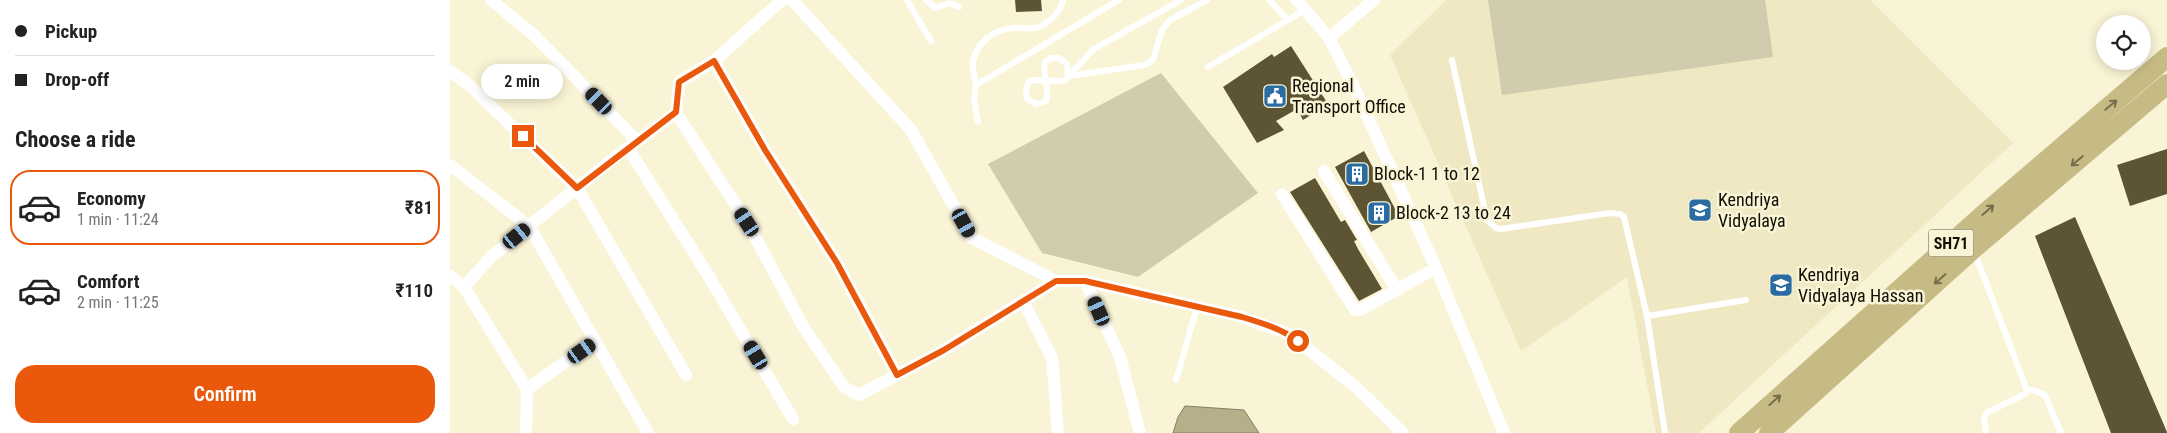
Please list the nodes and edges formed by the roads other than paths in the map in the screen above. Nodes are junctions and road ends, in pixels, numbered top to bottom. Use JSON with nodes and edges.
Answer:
{"nodes":[{"id":1,"x":491,"y":0,"type":"edge"},
{"id":2,"x":782,"y":0,"type":"edge"},
{"id":3,"x":792,"y":0,"type":"edge"},
{"id":4,"x":907,"y":0,"type":"edge"},
{"id":5,"x":926,"y":0,"type":"edge"},
{"id":6,"x":1063,"y":0,"type":"edge"},
{"id":7,"x":1119,"y":0,"type":"edge"},
{"id":8,"x":1181,"y":0,"type":"edge"},
{"id":9,"x":1207,"y":0,"type":"edge"},
{"id":10,"x":1269,"y":0,"type":"edge"},
{"id":11,"x":1374,"y":0,"type":"edge"},
{"id":12,"x":1301,"y":5,"type":"edge"},
{"id":13,"x":959,"y":7,"type":"dead end"},
{"id":14,"x":1287,"y":19,"type":"junction"},
{"id":15,"x":1328,"y":38,"type":"junction"},
{"id":16,"x":931,"y":41,"type":"dead end"},
{"id":17,"x":2167,"y":57,"type":"edge"},
{"id":18,"x":1452,"y":60,"type":"dead end"},
{"id":19,"x":714,"y":61,"type":"junction"},
{"id":20,"x":1208,"y":67,"type":"dead end"},
{"id":21,"x":450,"y":71,"type":"edge"},
{"id":22,"x":1068,"y":76,"type":"junction"},
{"id":23,"x":2167,"y":84,"type":"edge"},
{"id":24,"x":976,"y":85,"type":"junction"},
{"id":25,"x":676,"y":112,"type":"junction"},
{"id":26,"x":978,"y":122,"type":"dead end"},
{"id":27,"x":633,"y":144,"type":"junction"},
{"id":28,"x":450,"y":165,"type":"edge"},
{"id":29,"x":1324,"y":171,"type":"dead end"},
{"id":30,"x":577,"y":188,"type":"junction"},
{"id":31,"x":1282,"y":194,"type":"dead end"},
{"id":32,"x":529,"y":226,"type":"junction"},
{"id":33,"x":1967,"y":241,"type":"junction"},
{"id":34,"x":1436,"y":268,"type":"junction"},
{"id":35,"x":450,"y":276,"type":"edge"},
{"id":36,"x":1056,"y":281,"type":"junction"},
{"id":37,"x":1085,"y":281,"type":"junction"},
{"id":38,"x":464,"y":287,"type":"junction"},
{"id":39,"x":1397,"y":290,"type":"junction"},
{"id":40,"x":1746,"y":300,"type":"dead end"},
{"id":41,"x":1023,"y":301,"type":"junction"},
{"id":42,"x":1197,"y":307,"type":"junction"},
{"id":43,"x":1647,"y":316,"type":"junction"},
{"id":44,"x":595,"y":341,"type":"junction"},
{"id":45,"x":686,"y":374,"type":"dead end"},
{"id":46,"x":897,"y":375,"type":"junction"},
{"id":47,"x":1176,"y":380,"type":"dead end"},
{"id":48,"x":527,"y":390,"type":"junction"},
{"id":49,"x":2027,"y":390,"type":"junction"},
{"id":50,"x":793,"y":419,"type":"dead end"},
{"id":51,"x":526,"y":433,"type":"edge"},
{"id":52,"x":648,"y":433,"type":"edge"},
{"id":53,"x":1058,"y":433,"type":"edge"},
{"id":54,"x":1140,"y":433,"type":"edge"},
{"id":55,"x":1403,"y":433,"type":"edge"},
{"id":56,"x":1504,"y":433,"type":"edge"},
{"id":57,"x":1665,"y":433,"type":"edge"},
{"id":58,"x":1739,"y":433,"type":"edge"},
{"id":59,"x":1768,"y":433,"type":"edge"},
{"id":60,"x":1986,"y":433,"type":"edge"},
{"id":61,"x":2061,"y":433,"type":"edge"}],
"edges":[{"from":1,"to":27,"type":"street"},
{"from":2,"to":19,"type":"street"},
{"from":3,"to":36,"type":"street"},
{"from":4,"to":16,"type":"lane"},
{"from":5,"to":13,"type":"lane"},
{"from":6,"to":24,"type":"lane"},
{"from":7,"to":24,"type":"lane"},
{"from":8,"to":22,"type":"lane"},
{"from":9,"to":22,"type":"lane"},
{"from":10,"to":14,"type":"lane"},
{"from":11,"to":15,"type":"street"},
{"from":12,"to":14,"type":"lane"},
{"from":12,"to":15,"type":"street"},
{"from":14,"to":20,"type":"lane"},
{"from":15,"to":34,"type":"street"},
{"from":33,"to":17,"type":"main road","number":"SH71","one_way":true},
{"from":18,"to":43,"type":"lane"},
{"from":19,"to":25,"type":"street"},
{"from":19,"to":46,"type":"street"},
{"from":21,"to":30,"type":"street"},
{"from":22,"to":22,"type":"lane"},
{"from":23,"to":33,"type":"main road","number":"SH71","one_way":true},
{"from":24,"to":26,"type":"lane"},
{"from":25,"to":27,"type":"street"},
{"from":25,"to":46,"type":"street"},
{"from":27,"to":30,"type":"street"},
{"from":27,"to":50,"type":"street"},
{"from":28,"to":32,"type":"street"},
{"from":29,"to":39,"type":"street"},
{"from":30,"to":32,"type":"street"},
{"from":30,"to":45,"type":"street"},
{"from":31,"to":39,"type":"street"},
{"from":32,"to":38,"type":"street"},
{"from":32,"to":44,"type":"street"},
{"from":33,"to":49,"type":"lane"},
{"from":58,"to":33,"type":"main road","number":"SH71","one_way":true},
{"from":33,"to":59,"type":"main road","number":"SH71","one_way":true},
{"from":34,"to":39,"type":"street"},
{"from":34,"to":56,"type":"street"},
{"from":35,"to":38,"type":"street"},
{"from":36,"to":37,"type":"street"},
{"from":36,"to":41,"type":"street"},
{"from":37,"to":42,"type":"street"},
{"from":37,"to":54,"type":"street"},
{"from":38,"to":48,"type":"street"},
{"from":40,"to":43,"type":"lane"},
{"from":41,"to":46,"type":"street"},
{"from":41,"to":53,"type":"street"},
{"from":42,"to":47,"type":"lane"},
{"from":42,"to":55,"type":"street"},
{"from":43,"to":57,"type":"lane"},
{"from":44,"to":48,"type":"street"},
{"from":44,"to":52,"type":"street"},
{"from":48,"to":51,"type":"street"},
{"from":49,"to":60,"type":"lane"},
{"from":49,"to":61,"type":"lane"}]}
